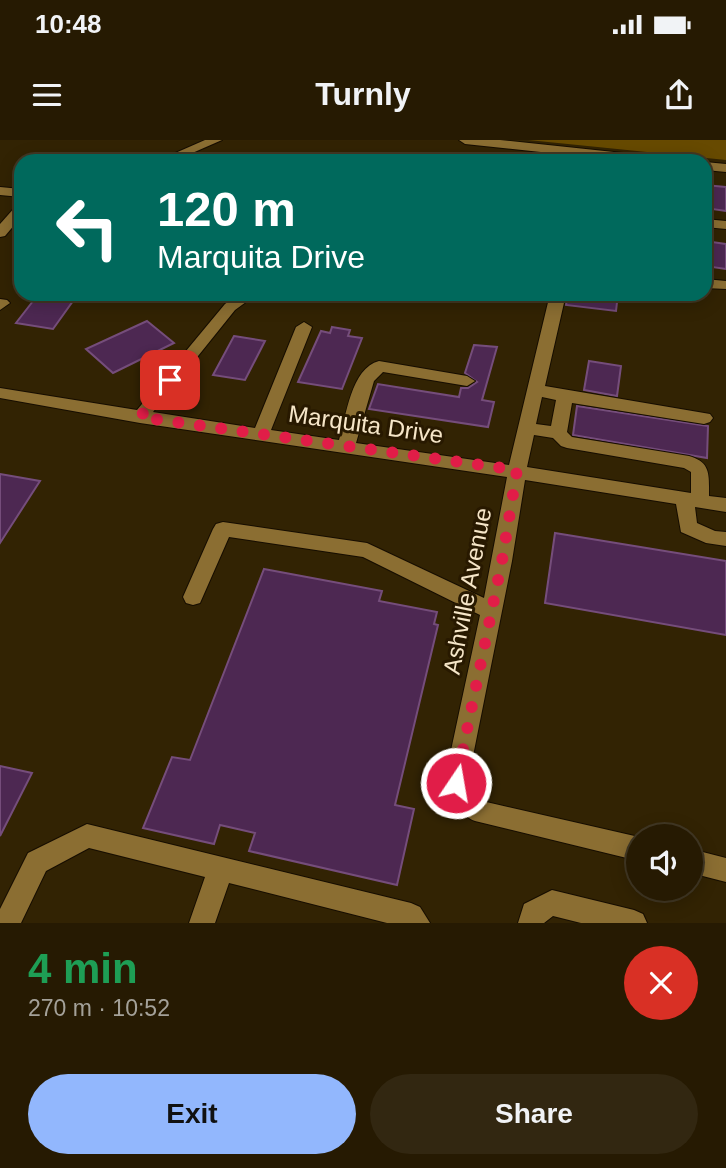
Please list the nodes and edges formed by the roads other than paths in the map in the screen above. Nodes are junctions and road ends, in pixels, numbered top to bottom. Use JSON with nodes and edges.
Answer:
{"nodes":[{"id":1,"x":216,"y":140,"type":"edge"},
{"id":2,"x":465,"y":140,"type":"edge"},
{"id":3,"x":181,"y":154,"type":"edge"},
{"id":4,"x":565,"y":154,"type":"edge"},
{"id":5,"x":14,"y":217,"type":"edge"},
{"id":6,"x":0,"y":233,"type":"edge"},
{"id":7,"x":238,"y":301,"type":"edge"},
{"id":8,"x":556,"y":301,"type":"edge"},
{"id":9,"x":304,"y":327,"type":"dead end"},
{"id":10,"x":467,"y":381,"type":"dead end"},
{"id":11,"x":535,"y":390,"type":"junction"},
{"id":12,"x":0,"y":393,"type":"edge"},
{"id":13,"x":565,"y":396,"type":"junction"},
{"id":14,"x":140,"y":417,"type":"junction"},
{"id":15,"x":704,"y":418,"type":"dead end"},
{"id":16,"x":527,"y":428,"type":"junction"},
{"id":17,"x":558,"y":433,"type":"junction"},
{"id":18,"x":261,"y":434,"type":"junction"},
{"id":19,"x":346,"y":446,"type":"junction"},
{"id":20,"x":517,"y":470,"type":"junction"},
{"id":21,"x":692,"y":499,"type":"junction"},
{"id":22,"x":726,"y":505,"type":"edge"},
{"id":23,"x":726,"y":539,"type":"edge"},
{"id":24,"x":192,"y":597,"type":"dead end"},
{"id":25,"x":491,"y":611,"type":"junction"},
{"id":26,"x":626,"y":846,"type":"edge"},
{"id":27,"x":703,"y":864,"type":"edge"},
{"id":28,"x":221,"y":869,"type":"junction"},
{"id":29,"x":726,"y":870,"type":"edge"},
{"id":30,"x":7,"y":923,"type":"edge"},
{"id":31,"x":202,"y":923,"type":"edge"},
{"id":32,"x":417,"y":923,"type":"edge"},
{"id":33,"x":531,"y":923,"type":"edge"},
{"id":34,"x":634,"y":923,"type":"edge"}],
"edges":[{"from":1,"to":3,"type":"street"},
{"from":2,"to":4,"type":"street"},
{"from":5,"to":6,"type":"street"},
{"from":7,"to":14,"type":"street"},
{"from":8,"to":11,"type":"street","name":"Ashville Avenue"},
{"from":9,"to":18,"type":"street"},
{"from":10,"to":19,"type":"street"},
{"from":11,"to":13,"type":"street"},
{"from":11,"to":16,"type":"street","name":"Ashville Avenue"},
{"from":12,"to":14,"type":"street","name":"Marquita Drive"},
{"from":13,"to":15,"type":"street"},
{"from":13,"to":17,"type":"street"},
{"from":14,"to":18,"type":"street","name":"Marquita Drive"},
{"from":16,"to":17,"type":"street"},
{"from":16,"to":20,"type":"street","name":"Ashville Avenue"},
{"from":17,"to":21,"type":"street"},
{"from":18,"to":19,"type":"street","name":"Marquita Drive"},
{"from":19,"to":20,"type":"street","name":"Marquita Drive"},
{"from":20,"to":21,"type":"street","name":"Marquita Drive"},
{"from":20,"to":25,"type":"street","name":"Ashville Avenue"},
{"from":21,"to":22,"type":"street","name":"Marquita Drive"},
{"from":21,"to":23,"type":"street"},
{"from":24,"to":25,"type":"street"},
{"from":25,"to":26,"type":"street","name":"Ashville Avenue"},
{"from":27,"to":29,"type":"street"},
{"from":28,"to":30,"type":"street"},
{"from":28,"to":31,"type":"street"},
{"from":28,"to":32,"type":"street"},
{"from":33,"to":34,"type":"street"}]}
